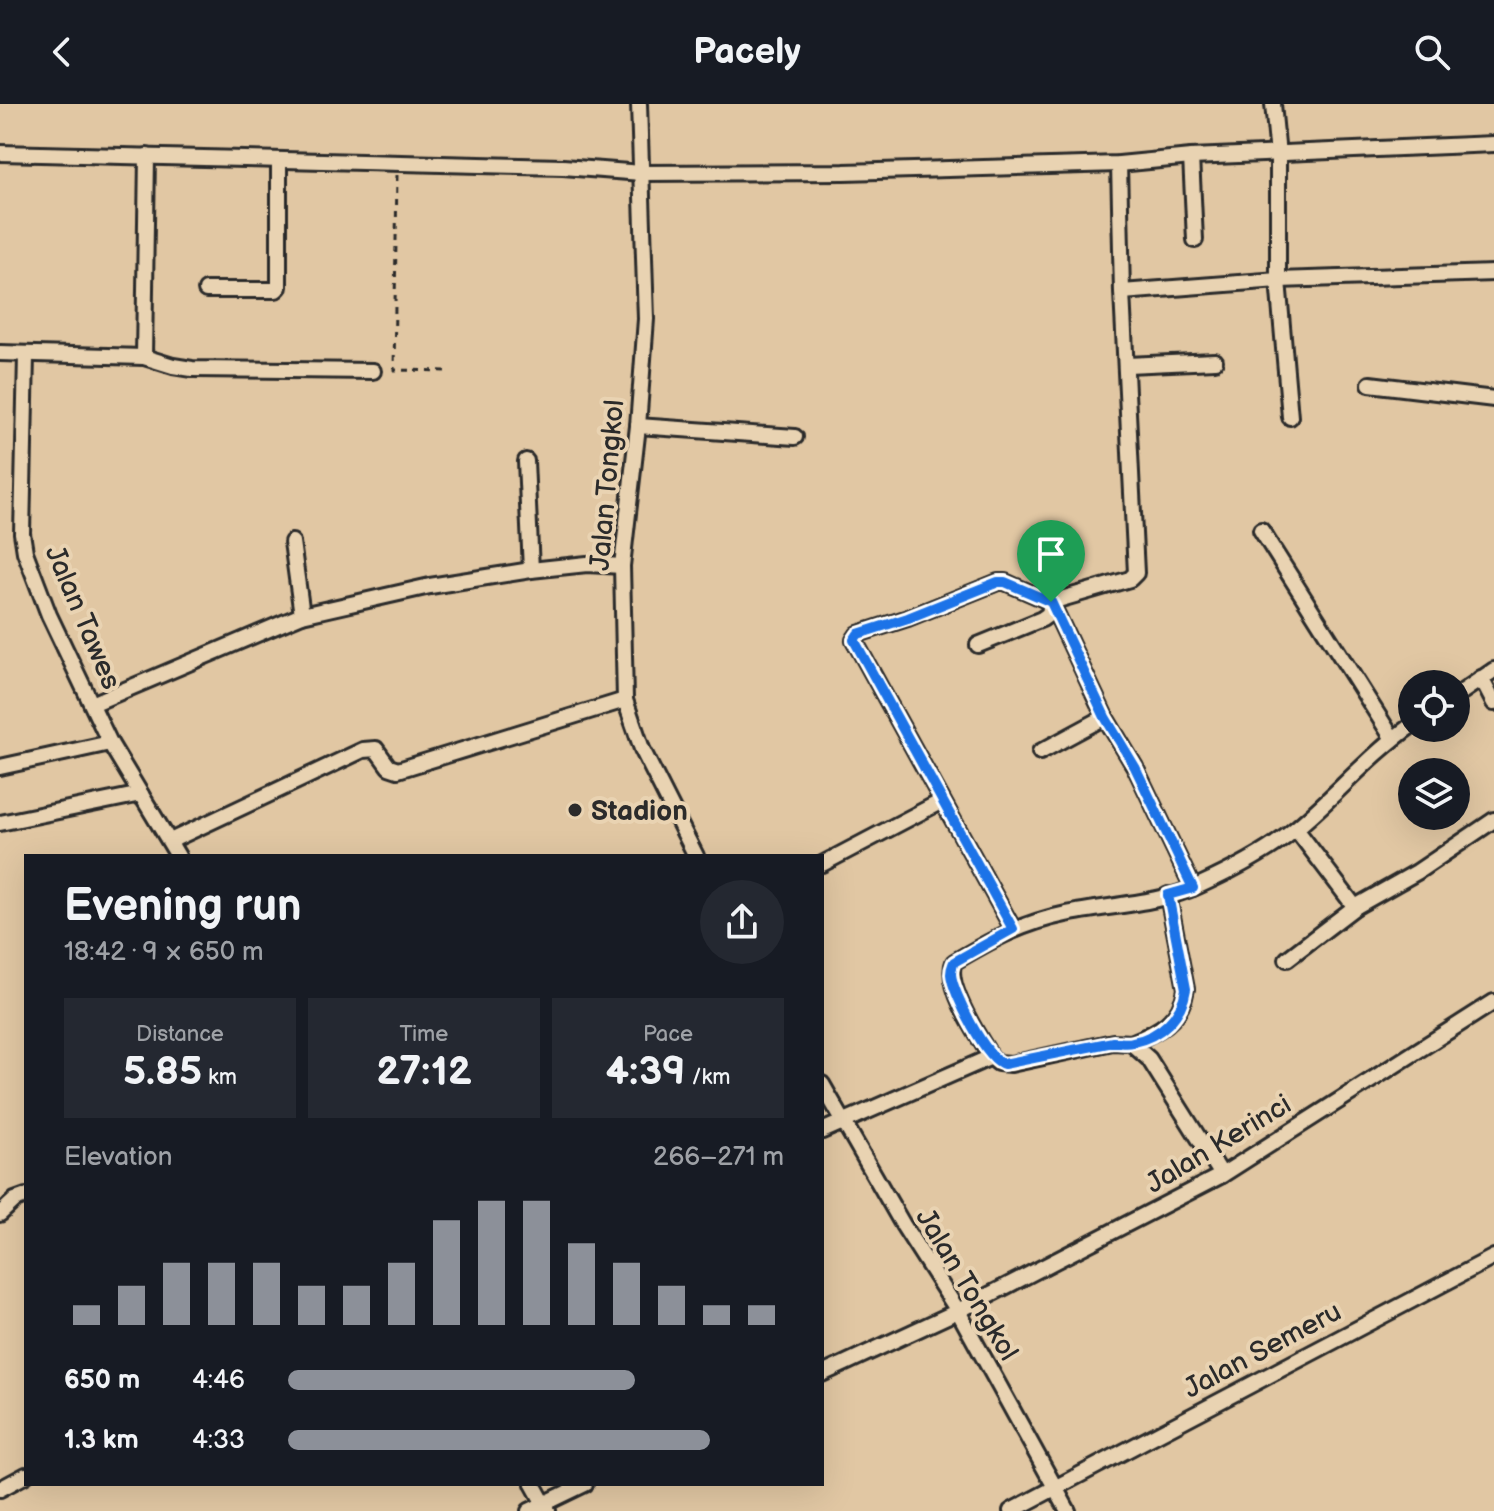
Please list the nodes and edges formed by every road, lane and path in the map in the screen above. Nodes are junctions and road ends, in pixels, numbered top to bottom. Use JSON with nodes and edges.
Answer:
{"nodes":[{"id":1,"x":639,"y":104,"type":"edge"},
{"id":2,"x":1273,"y":104,"type":"edge"},
{"id":3,"x":1494,"y":144,"type":"edge"},
{"id":4,"x":0,"y":153,"type":"edge"},
{"id":5,"x":1278,"y":155,"type":"junction"},
{"id":6,"x":147,"y":156,"type":"junction"},
{"id":7,"x":1191,"y":157,"type":"junction"},
{"id":8,"x":279,"y":160,"type":"junction"},
{"id":9,"x":398,"y":163,"type":"junction"},
{"id":10,"x":1119,"y":164,"type":"junction"},
{"id":11,"x":642,"y":173,"type":"junction"},
{"id":12,"x":1195,"y":240,"type":"dead end"},
{"id":13,"x":1494,"y":273,"type":"edge"},
{"id":14,"x":1278,"y":280,"type":"junction"},
{"id":15,"x":206,"y":290,"type":"dead end"},
{"id":16,"x":1122,"y":292,"type":"junction"},
{"id":17,"x":0,"y":353,"type":"edge"},
{"id":18,"x":26,"y":356,"type":"junction"},
{"id":19,"x":144,"y":357,"type":"junction"},
{"id":20,"x":1215,"y":361,"type":"dead end"},
{"id":21,"x":1127,"y":365,"type":"junction"},
{"id":22,"x":373,"y":371,"type":"dead end"},
{"id":23,"x":450,"y":371,"type":"dead end"},
{"id":24,"x":1370,"y":384,"type":"dead end"},
{"id":25,"x":1494,"y":399,"type":"edge"},
{"id":26,"x":1290,"y":417,"type":"dead end"},
{"id":27,"x":638,"y":426,"type":"junction"},
{"id":28,"x":795,"y":437,"type":"dead end"},
{"id":29,"x":526,"y":461,"type":"dead end"},
{"id":30,"x":1261,"y":530,"type":"dead end"},
{"id":31,"x":292,"y":542,"type":"dead end"},
{"id":32,"x":622,"y":566,"type":"junction"},
{"id":33,"x":531,"y":570,"type":"junction"},
{"id":34,"x":1051,"y":602,"type":"junction"},
{"id":35,"x":302,"y":615,"type":"junction"},
{"id":36,"x":978,"y":645,"type":"dead end"},
{"id":37,"x":1488,"y":674,"type":"edge"},
{"id":38,"x":1470,"y":686,"type":"edge"},
{"id":39,"x":625,"y":700,"type":"junction"},
{"id":40,"x":1494,"y":703,"type":"edge"},
{"id":41,"x":92,"y":704,"type":"junction"},
{"id":42,"x":1105,"y":717,"type":"junction"},
{"id":43,"x":1398,"y":735,"type":"edge"},
{"id":44,"x":1393,"y":739,"type":"junction"},
{"id":45,"x":110,"y":743,"type":"junction"},
{"id":46,"x":1040,"y":752,"type":"dead end"},
{"id":47,"x":0,"y":767,"type":"edge"},
{"id":48,"x":141,"y":794,"type":"junction"},
{"id":49,"x":942,"y":801,"type":"junction"},
{"id":50,"x":1494,"y":820,"type":"edge"},
{"id":51,"x":0,"y":823,"type":"edge"},
{"id":52,"x":1296,"y":829,"type":"junction"},
{"id":53,"x":170,"y":841,"type":"junction"},
{"id":54,"x":177,"y":854,"type":"edge"},
{"id":55,"x":695,"y":854,"type":"edge"},
{"id":56,"x":824,"y":863,"type":"edge"},
{"id":57,"x":1193,"y":888,"type":"junction"},
{"id":58,"x":1168,"y":895,"type":"junction"},
{"id":59,"x":1355,"y":907,"type":"junction"},
{"id":60,"x":1013,"y":929,"type":"junction"},
{"id":61,"x":1287,"y":959,"type":"dead end"},
{"id":62,"x":1494,"y":1002,"type":"edge"},
{"id":63,"x":1131,"y":1043,"type":"junction"},
{"id":64,"x":991,"y":1057,"type":"junction"},
{"id":65,"x":824,"y":1088,"type":"edge"},
{"id":66,"x":844,"y":1124,"type":"junction"},
{"id":67,"x":824,"y":1130,"type":"edge"},
{"id":68,"x":1222,"y":1175,"type":"junction"},
{"id":69,"x":24,"y":1197,"type":"edge"},
{"id":70,"x":0,"y":1214,"type":"edge"},
{"id":71,"x":1494,"y":1257,"type":"edge"},
{"id":72,"x":958,"y":1311,"type":"junction"},
{"id":73,"x":824,"y":1373,"type":"edge"},
{"id":74,"x":24,"y":1476,"type":"edge"},
{"id":75,"x":534,"y":1486,"type":"edge"},
{"id":76,"x":582,"y":1486,"type":"edge"},
{"id":77,"x":1055,"y":1487,"type":"junction"},
{"id":78,"x":0,"y":1489,"type":"edge"},
{"id":79,"x":546,"y":1507,"type":"edge"},
{"id":80,"x":529,"y":1511,"type":"edge"},
{"id":81,"x":1011,"y":1511,"type":"edge"},
{"id":82,"x":1068,"y":1511,"type":"edge"}],
"edges":[{"from":1,"to":11,"type":"street","name":"Jalan Tongkol"},
{"from":2,"to":5,"type":"street"},
{"from":3,"to":5,"type":"street"},
{"from":4,"to":6,"type":"street"},
{"from":5,"to":7,"type":"street"},
{"from":5,"to":14,"type":"street"},
{"from":6,"to":8,"type":"street"},
{"from":6,"to":19,"type":"street"},
{"from":7,"to":10,"type":"street"},
{"from":7,"to":12,"type":"street"},
{"from":8,"to":9,"type":"street"},
{"from":8,"to":15,"type":"street"},
{"from":9,"to":11,"type":"street"},
{"from":9,"to":23,"type":"path"},
{"from":10,"to":11,"type":"street"},
{"from":10,"to":16,"type":"street"},
{"from":11,"to":27,"type":"street","name":"Jalan Tongkol"},
{"from":13,"to":14,"type":"street"},
{"from":14,"to":16,"type":"street"},
{"from":14,"to":26,"type":"street"},
{"from":16,"to":21,"type":"street"},
{"from":17,"to":18,"type":"street"},
{"from":18,"to":19,"type":"street"},
{"from":18,"to":41,"type":"street","name":"Jalan Tawes"},
{"from":19,"to":22,"type":"street"},
{"from":20,"to":21,"type":"street"},
{"from":21,"to":34,"type":"street"},
{"from":24,"to":25,"type":"street"},
{"from":27,"to":28,"type":"street"},
{"from":27,"to":32,"type":"street","name":"Jalan Tongkol"},
{"from":29,"to":33,"type":"street"},
{"from":30,"to":44,"type":"street"},
{"from":31,"to":35,"type":"street"},
{"from":32,"to":33,"type":"street"},
{"from":32,"to":39,"type":"street","name":"Jalan Tongkol"},
{"from":33,"to":35,"type":"street"},
{"from":34,"to":36,"type":"street"},
{"from":34,"to":42,"type":"street"},
{"from":34,"to":49,"type":"street"},
{"from":35,"to":41,"type":"street"},
{"from":37,"to":38,"type":"street"},
{"from":37,"to":40,"type":"street"},
{"from":39,"to":53,"type":"street"},
{"from":39,"to":55,"type":"street","name":"Jalan Tongkol"},
{"from":41,"to":45,"type":"street","name":"Jalan Tawes"},
{"from":42,"to":46,"type":"street"},
{"from":42,"to":57,"type":"street"},
{"from":43,"to":44,"type":"street"},
{"from":44,"to":52,"type":"street"},
{"from":45,"to":47,"type":"street"},
{"from":45,"to":48,"type":"street","name":"Jalan Tawes"},
{"from":48,"to":51,"type":"street"},
{"from":48,"to":53,"type":"street","name":"Jalan Tawes"},
{"from":49,"to":56,"type":"street"},
{"from":49,"to":60,"type":"street"},
{"from":50,"to":59,"type":"street"},
{"from":52,"to":57,"type":"street"},
{"from":52,"to":59,"type":"street"},
{"from":53,"to":54,"type":"street","name":"Jalan Tawes"},
{"from":57,"to":58,"type":"street"},
{"from":58,"to":60,"type":"street"},
{"from":58,"to":63,"type":"street"},
{"from":59,"to":61,"type":"street"},
{"from":60,"to":64,"type":"street"},
{"from":62,"to":68,"type":"street","name":"Jalan Kerinci"},
{"from":63,"to":64,"type":"street"},
{"from":63,"to":68,"type":"street"},
{"from":64,"to":66,"type":"street"},
{"from":65,"to":66,"type":"street","name":"Jalan Tongkol"},
{"from":66,"to":67,"type":"street"},
{"from":66,"to":72,"type":"street","name":"Jalan Tongkol"},
{"from":68,"to":72,"type":"street","name":"Jalan Kerinci"},
{"from":69,"to":70,"type":"street"},
{"from":71,"to":77,"type":"street","name":"Jalan Semeru"},
{"from":72,"to":73,"type":"street","name":"Jalan Kerinci"},
{"from":72,"to":77,"type":"street","name":"Jalan Tongkol"},
{"from":74,"to":78,"type":"street"},
{"from":75,"to":79,"type":"street"},
{"from":76,"to":79,"type":"street"},
{"from":77,"to":81,"type":"street","name":"Jalan Semeru"},
{"from":77,"to":82,"type":"street","name":"Jalan Tongkol"},
{"from":79,"to":80,"type":"street"}]}
